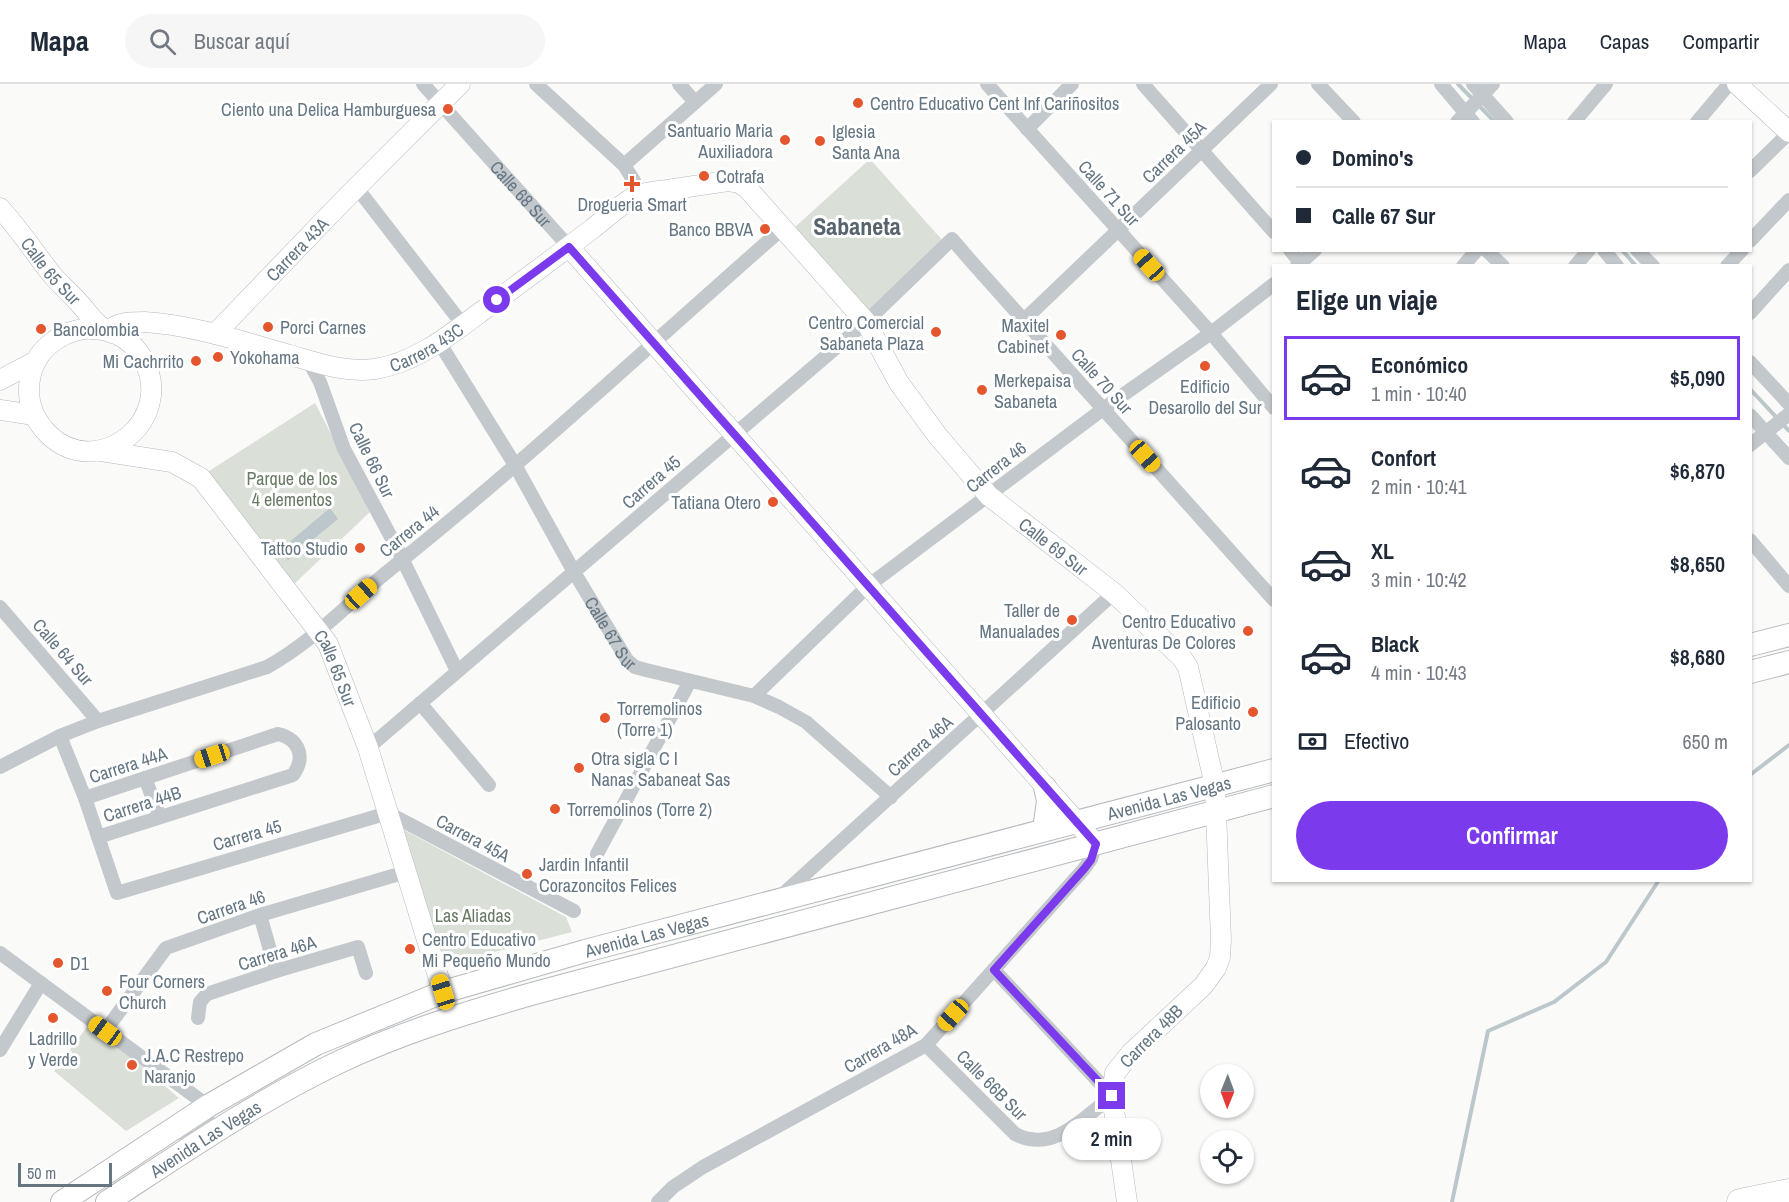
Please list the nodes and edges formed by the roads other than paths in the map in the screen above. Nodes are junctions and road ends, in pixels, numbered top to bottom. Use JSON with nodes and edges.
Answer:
{"nodes":[{"id":1,"x":423,"y":84,"type":"edge"},
{"id":2,"x":460,"y":84,"type":"edge"},
{"id":3,"x":536,"y":84,"type":"edge"},
{"id":4,"x":679,"y":84,"type":"edge"},
{"id":5,"x":716,"y":84,"type":"edge"},
{"id":6,"x":987,"y":84,"type":"edge"},
{"id":7,"x":1072,"y":84,"type":"edge"},
{"id":8,"x":1143,"y":84,"type":"edge"},
{"id":9,"x":1271,"y":84,"type":"edge"},
{"id":10,"x":1318,"y":84,"type":"edge"},
{"id":11,"x":1441,"y":84,"type":"edge"},
{"id":12,"x":1473,"y":84,"type":"edge"},
{"id":13,"x":1493,"y":84,"type":"edge"},
{"id":14,"x":1606,"y":84,"type":"edge"},
{"id":15,"x":1729,"y":84,"type":"edge"},
{"id":16,"x":1737,"y":84,"type":"edge"},
{"id":17,"x":695,"y":102,"type":"junction"},
{"id":18,"x":440,"y":105,"type":"junction"},
{"id":19,"x":1471,"y":110,"type":"edge"},
{"id":20,"x":1352,"y":120,"type":"edge"},
{"id":21,"x":1501,"y":120,"type":"edge"},
{"id":22,"x":1576,"y":120,"type":"edge"},
{"id":23,"x":1699,"y":120,"type":"edge"},
{"id":24,"x":1027,"y":129,"type":"junction"},
{"id":25,"x":1788,"y":131,"type":"edge"},
{"id":26,"x":1201,"y":151,"type":"junction"},
{"id":27,"x":624,"y":165,"type":"junction"},
{"id":28,"x":1752,"y":169,"type":"edge"},
{"id":29,"x":739,"y":183,"type":"joint"},
{"id":30,"x":357,"y":188,"type":"junction"},
{"id":31,"x":637,"y":195,"type":"junction"},
{"id":32,"x":1789,"y":200,"type":"edge"},
{"id":33,"x":0,"y":208,"type":"edge"},
{"id":34,"x":783,"y":228,"type":"junction"},
{"id":35,"x":1118,"y":230,"type":"junction"},
{"id":36,"x":1272,"y":230,"type":"edge"},
{"id":37,"x":952,"y":238,"type":"joint"},
{"id":38,"x":1752,"y":239,"type":"edge"},
{"id":39,"x":569,"y":247,"type":"junction"},
{"id":40,"x":1313,"y":252,"type":"edge"},
{"id":41,"x":1475,"y":252,"type":"edge"},
{"id":42,"x":1488,"y":252,"type":"edge"},
{"id":43,"x":1586,"y":252,"type":"edge"},
{"id":44,"x":1606,"y":252,"type":"edge"},
{"id":45,"x":1639,"y":252,"type":"edge"},
{"id":46,"x":1740,"y":252,"type":"edge"},
{"id":47,"x":1300,"y":264,"type":"edge"},
{"id":48,"x":1465,"y":264,"type":"edge"},
{"id":49,"x":1501,"y":264,"type":"edge"},
{"id":50,"x":1577,"y":264,"type":"edge"},
{"id":51,"x":1615,"y":264,"type":"edge"},
{"id":52,"x":1651,"y":264,"type":"edge"},
{"id":53,"x":1729,"y":264,"type":"edge"},
{"id":54,"x":1789,"y":270,"type":"edge"},
{"id":55,"x":1272,"y":286,"type":"edge"},
{"id":56,"x":1752,"y":311,"type":"edge"},
{"id":57,"x":1024,"y":320,"type":"junction"},
{"id":58,"x":866,"y":322,"type":"junction"},
{"id":59,"x":463,"y":325,"type":"junction"},
{"id":60,"x":105,"y":330,"type":"junction"},
{"id":61,"x":1210,"y":333,"type":"junction"},
{"id":62,"x":215,"y":334,"type":"junction"},
{"id":63,"x":439,"y":342,"type":"junction"},
{"id":64,"x":654,"y":343,"type":"junction"},
{"id":65,"x":308,"y":360,"type":"junction"},
{"id":66,"x":36,"y":361,"type":"junction"},
{"id":67,"x":1752,"y":365,"type":"edge"},
{"id":68,"x":0,"y":380,"type":"edge"},
{"id":69,"x":1272,"y":406,"type":"edge"},
{"id":70,"x":1102,"y":408,"type":"junction"},
{"id":71,"x":0,"y":410,"type":"edge"},
{"id":72,"x":1789,"y":411,"type":"edge"},
{"id":73,"x":34,"y":415,"type":"junction"},
{"id":74,"x":1752,"y":416,"type":"edge"},
{"id":75,"x":1770,"y":429,"type":"junction"},
{"id":76,"x":734,"y":434,"type":"junction"},
{"id":77,"x":1752,"y":443,"type":"edge"},
{"id":78,"x":98,"y":450,"type":"junction"},
{"id":79,"x":1789,"y":458,"type":"edge"},
{"id":80,"x":515,"y":465,"type":"junction"},
{"id":81,"x":998,"y":496,"type":"junction"},
{"id":82,"x":1752,"y":542,"type":"edge"},
{"id":83,"x":403,"y":560,"type":"junction"},
{"id":84,"x":574,"y":572,"type":"junction"},
{"id":85,"x":1268,"y":584,"type":"edge"},
{"id":86,"x":1789,"y":585,"type":"edge"},
{"id":87,"x":868,"y":586,"type":"junction"},
{"id":88,"x":1114,"y":593,"type":"junction"},
{"id":89,"x":0,"y":607,"type":"edge"},
{"id":90,"x":318,"y":631,"type":"junction"},
{"id":91,"x":1789,"y":635,"type":"edge"},
{"id":92,"x":1752,"y":644,"type":"edge"},
{"id":93,"x":1789,"y":662,"type":"edge"},
{"id":94,"x":457,"y":671,"type":"junction"},
{"id":95,"x":1752,"y":671,"type":"edge"},
{"id":96,"x":690,"y":681,"type":"junction"},
{"id":97,"x":754,"y":696,"type":"junction"},
{"id":98,"x":420,"y":703,"type":"junction"},
{"id":99,"x":981,"y":714,"type":"junction"},
{"id":100,"x":98,"y":721,"type":"junction"},
{"id":101,"x":60,"y":736,"type":"junction"},
{"id":102,"x":286,"y":736,"type":"joint"},
{"id":103,"x":368,"y":748,"type":"junction"},
{"id":104,"x":0,"y":767,"type":"edge"},
{"id":105,"x":1272,"y":771,"type":"edge"},
{"id":106,"x":145,"y":778,"type":"junction"},
{"id":107,"x":489,"y":785,"type":"dead end"},
{"id":108,"x":1215,"y":786,"type":"junction"},
{"id":109,"x":1045,"y":787,"type":"junction"},
{"id":110,"x":891,"y":797,"type":"junction"},
{"id":111,"x":1272,"y":797,"type":"edge"},
{"id":112,"x":85,"y":798,"type":"junction"},
{"id":113,"x":1216,"y":812,"type":"junction"},
{"id":114,"x":388,"y":813,"type":"junction"},
{"id":115,"x":160,"y":817,"type":"junction"},
{"id":116,"x":1076,"y":822,"type":"junction"},
{"id":117,"x":1044,"y":830,"type":"junction"},
{"id":118,"x":98,"y":837,"type":"junction"},
{"id":119,"x":1096,"y":844,"type":"junction"},
{"id":120,"x":597,"y":854,"type":"dead end"},
{"id":121,"x":406,"y":872,"type":"junction"},
{"id":122,"x":777,"y":901,"type":"junction"},
{"id":123,"x":574,"y":911,"type":"dead end"},
{"id":124,"x":260,"y":915,"type":"junction"},
{"id":125,"x":0,"y":953,"type":"edge"},
{"id":126,"x":1216,"y":969,"type":"joint"},
{"id":127,"x":994,"y":970,"type":"junction"},
{"id":128,"x":276,"y":971,"type":"junction"},
{"id":129,"x":366,"y":973,"type":"dead end"},
{"id":130,"x":40,"y":983,"type":"junction"},
{"id":131,"x":443,"y":992,"type":"junction"},
{"id":132,"x":198,"y":1018,"type":"dead end"},
{"id":133,"x":105,"y":1031,"type":"junction"},
{"id":134,"x":926,"y":1046,"type":"junction"},
{"id":135,"x":0,"y":1050,"type":"edge"},
{"id":136,"x":1112,"y":1096,"type":"junction"},
{"id":137,"x":208,"y":1106,"type":"junction"},
{"id":138,"x":133,"y":1185,"type":"junction"},
{"id":139,"x":1789,"y":1192,"type":"edge"},
{"id":140,"x":62,"y":1202,"type":"edge"},
{"id":141,"x":106,"y":1202,"type":"edge"},
{"id":142,"x":658,"y":1202,"type":"edge"},
{"id":143,"x":1127,"y":1202,"type":"edge"},
{"id":144,"x":1740,"y":1202,"type":"edge"}],
"edges":[{"from":1,"to":18,"type":"street","name":"Calle 68 Sur"},
{"from":2,"to":18,"type":"street","name":"Carrera 43A"},
{"from":3,"to":27,"type":"street"},
{"from":4,"to":17,"type":"street"},
{"from":5,"to":17,"type":"street"},
{"from":6,"to":24,"type":"street","name":"Calle 71 Sur"},
{"from":7,"to":24,"type":"street"},
{"from":8,"to":26,"type":"street"},
{"from":9,"to":26,"type":"street","name":"Carrera 45A"},
{"from":10,"to":20,"type":"street"},
{"from":11,"to":19,"type":"street"},
{"from":12,"to":19,"type":"street"},
{"from":13,"to":19,"type":"street"},
{"from":14,"to":22,"type":"street"},
{"from":15,"to":23,"type":"street"},
{"from":16,"to":25,"type":"street"},
{"from":17,"to":27,"type":"street"},
{"from":18,"to":30,"type":"street","name":"Carrera 43A"},
{"from":18,"to":39,"type":"street","name":"Calle 68 Sur"},
{"from":19,"to":21,"type":"street"},
{"from":24,"to":35,"type":"street","name":"Calle 71 Sur"},
{"from":25,"to":28,"type":"street"},
{"from":26,"to":35,"type":"street","name":"Carrera 45A"},
{"from":26,"to":36,"type":"street"},
{"from":27,"to":31,"type":"street"},
{"from":29,"to":31,"type":"street","name":"Carrera 43C"},
{"from":29,"to":34,"type":"street","name":"Calle 69 Sur"},
{"from":30,"to":59,"type":"street"},
{"from":30,"to":62,"type":"street","name":"Carrera 43A"},
{"from":31,"to":39,"type":"street","name":"Carrera 43C"},
{"from":32,"to":38,"type":"street"},
{"from":33,"to":60,"type":"street","name":"Calle 65 Sur"},
{"from":34,"to":58,"type":"street","name":"Calle 69 Sur"},
{"from":34,"to":64,"type":"street","name":"Carrera 44"},
{"from":35,"to":57,"type":"street","name":"Carrera 45A"},
{"from":35,"to":61,"type":"street","name":"Calle 71 Sur"},
{"from":37,"to":57,"type":"street","name":"Calle 70 Sur"},
{"from":37,"to":58,"type":"street","name":"Carrera 45"},
{"from":39,"to":59,"type":"street","name":"Carrera 43C"},
{"from":39,"to":64,"type":"street","name":"Calle 68 Sur"},
{"from":40,"to":47,"type":"street"},
{"from":41,"to":48,"type":"street"},
{"from":42,"to":49,"type":"street"},
{"from":43,"to":50,"type":"street"},
{"from":44,"to":51,"type":"street"},
{"from":45,"to":52,"type":"street"},
{"from":46,"to":53,"type":"street"},
{"from":54,"to":56,"type":"street"},
{"from":55,"to":61,"type":"street","name":"Carrera 46"},
{"from":57,"to":70,"type":"street","name":"Calle 70 Sur"},
{"from":58,"to":76,"type":"street","name":"Carrera 45"},
{"from":58,"to":81,"type":"street","name":"Calle 69 Sur"},
{"from":59,"to":63,"type":"street","name":"Carrera 43C"},
{"from":60,"to":62,"type":"street"},
{"from":60,"to":66,"type":"street"},
{"from":60,"to":78,"type":"street"},
{"from":61,"to":69,"type":"street","name":"Calle 71 Sur"},
{"from":61,"to":70,"type":"street","name":"Carrera 46"},
{"from":62,"to":65,"type":"street","name":"Carrera 43C"},
{"from":63,"to":65,"type":"street","name":"Carrera 43C"},
{"from":63,"to":80,"type":"street","name":"Calle 67 Sur"},
{"from":64,"to":76,"type":"street","name":"Calle 68 Sur"},
{"from":64,"to":80,"type":"street","name":"Carrera 44"},
{"from":65,"to":83,"type":"street","name":"Calle 66 Sur"},
{"from":66,"to":68,"type":"street"},
{"from":66,"to":73,"type":"street"},
{"from":67,"to":72,"type":"street"},
{"from":70,"to":81,"type":"street","name":"Carrera 46"},
{"from":70,"to":85,"type":"street","name":"Calle 70 Sur"},
{"from":71,"to":73,"type":"street"},
{"from":72,"to":75,"type":"street"},
{"from":73,"to":78,"type":"street"},
{"from":74,"to":75,"type":"street"},
{"from":75,"to":77,"type":"street"},
{"from":75,"to":79,"type":"street"},
{"from":76,"to":84,"type":"street","name":"Carrera 45"},
{"from":76,"to":87,"type":"street","name":"Calle 68 Sur"},
{"from":78,"to":90,"type":"street","name":"Calle 65 Sur"},
{"from":80,"to":83,"type":"street","name":"Carrera 44"},
{"from":80,"to":84,"type":"street","name":"Calle 67 Sur"},
{"from":81,"to":87,"type":"street","name":"Carrera 46"},
{"from":81,"to":88,"type":"street","name":"Calle 69 Sur"},
{"from":82,"to":86,"type":"street"},
{"from":83,"to":90,"type":"street","name":"Carrera 44"},
{"from":83,"to":94,"type":"street","name":"Calle 66 Sur"},
{"from":84,"to":94,"type":"street","name":"Carrera 45"},
{"from":84,"to":96,"type":"street","name":"Calle 67 Sur"},
{"from":87,"to":97,"type":"street","name":"Carrera 46"},
{"from":87,"to":99,"type":"street","name":"Calle 68 Sur"},
{"from":88,"to":99,"type":"street","name":"Carrera 46A"},
{"from":88,"to":108,"type":"street","name":"Calle 69 Sur"},
{"from":89,"to":100,"type":"street","name":"Calle 64 Sur"},
{"from":90,"to":100,"type":"street","name":"Carrera 44"},
{"from":90,"to":103,"type":"street","name":"Calle 65 Sur"},
{"from":91,"to":92,"type":"main road"},
{"from":93,"to":95,"type":"main road"},
{"from":94,"to":98,"type":"street","name":"Carrera 45"},
{"from":96,"to":97,"type":"street","name":"Calle 67 Sur"},
{"from":96,"to":120,"type":"street"},
{"from":97,"to":110,"type":"street","name":"Calle 67 Sur"},
{"from":98,"to":103,"type":"street","name":"Carrera 45"},
{"from":98,"to":107,"type":"street"},
{"from":99,"to":109,"type":"street","name":"Calle 68 Sur"},
{"from":99,"to":110,"type":"street","name":"Carrera 46A"},
{"from":100,"to":101,"type":"street","name":"Carrera 44"},
{"from":101,"to":104,"type":"street","name":"Carrera 44"},
{"from":101,"to":112,"type":"street"},
{"from":102,"to":106,"type":"street","name":"Carrera 44A"},
{"from":102,"to":115,"type":"street","name":"Carrera 44B"},
{"from":103,"to":114,"type":"street","name":"Calle 65 Sur"},
{"from":105,"to":108,"type":"main road","name":"Avenida Las Vegas"},
{"from":106,"to":112,"type":"street","name":"Carrera 44A"},
{"from":106,"to":115,"type":"street"},
{"from":108,"to":113,"type":"street","name":"Calle 69 Sur"},
{"from":108,"to":116,"type":"main road","name":"Avenida Las Vegas"},
{"from":109,"to":116,"type":"street","name":"Calle 68 Sur"},
{"from":109,"to":117,"type":"main road"},
{"from":110,"to":122,"type":"street","name":"Carrera 46A"},
{"from":111,"to":113,"type":"main road","name":"Avenida Las Vegas"},
{"from":112,"to":118,"type":"street"},
{"from":113,"to":119,"type":"main road","name":"Avenida Las Vegas"},
{"from":113,"to":126,"type":"street","name":"Calle 69 Sur"},
{"from":114,"to":118,"type":"street","name":"Carrera 45"},
{"from":114,"to":121,"type":"street","name":"Calle 65 Sur"},
{"from":114,"to":123,"type":"street","name":"Carrera 45A"},
{"from":115,"to":118,"type":"street","name":"Carrera 44B"},
{"from":116,"to":117,"type":"main road","name":"Avenida Las Vegas"},
{"from":116,"to":119,"type":"street","name":"Calle 68 Sur"},
{"from":117,"to":122,"type":"main road","name":"Avenida Las Vegas"},
{"from":119,"to":127,"type":"street","name":"Carrera 48A"},
{"from":119,"to":138,"type":"main road","name":"Avenida Las Vegas"},
{"from":121,"to":124,"type":"street","name":"Carrera 46"},
{"from":121,"to":131,"type":"street","name":"Calle 65 Sur"},
{"from":122,"to":131,"type":"main road","name":"Avenida Las Vegas"},
{"from":124,"to":128,"type":"street"},
{"from":124,"to":133,"type":"street","name":"Carrera 46"},
{"from":125,"to":130,"type":"street"},
{"from":126,"to":136,"type":"street","name":"Carrera 48B"},
{"from":127,"to":134,"type":"street","name":"Carrera 48A"},
{"from":127,"to":136,"type":"street"},
{"from":128,"to":129,"type":"street","name":"Carrera 46A"},
{"from":128,"to":132,"type":"street","name":"Carrera 46A"},
{"from":130,"to":133,"type":"street"},
{"from":130,"to":135,"type":"street"},
{"from":131,"to":137,"type":"main road","name":"Avenida Las Vegas"},
{"from":133,"to":137,"type":"street"},
{"from":134,"to":136,"type":"street","name":"Calle 66B Sur"},
{"from":134,"to":142,"type":"street","name":"Carrera 48A"},
{"from":136,"to":143,"type":"street"},
{"from":137,"to":138,"type":"street"},
{"from":137,"to":140,"type":"main road","name":"Avenida Las Vegas"},
{"from":138,"to":141,"type":"main road","name":"Avenida Las Vegas"},
{"from":139,"to":144,"type":"highway"}]}
